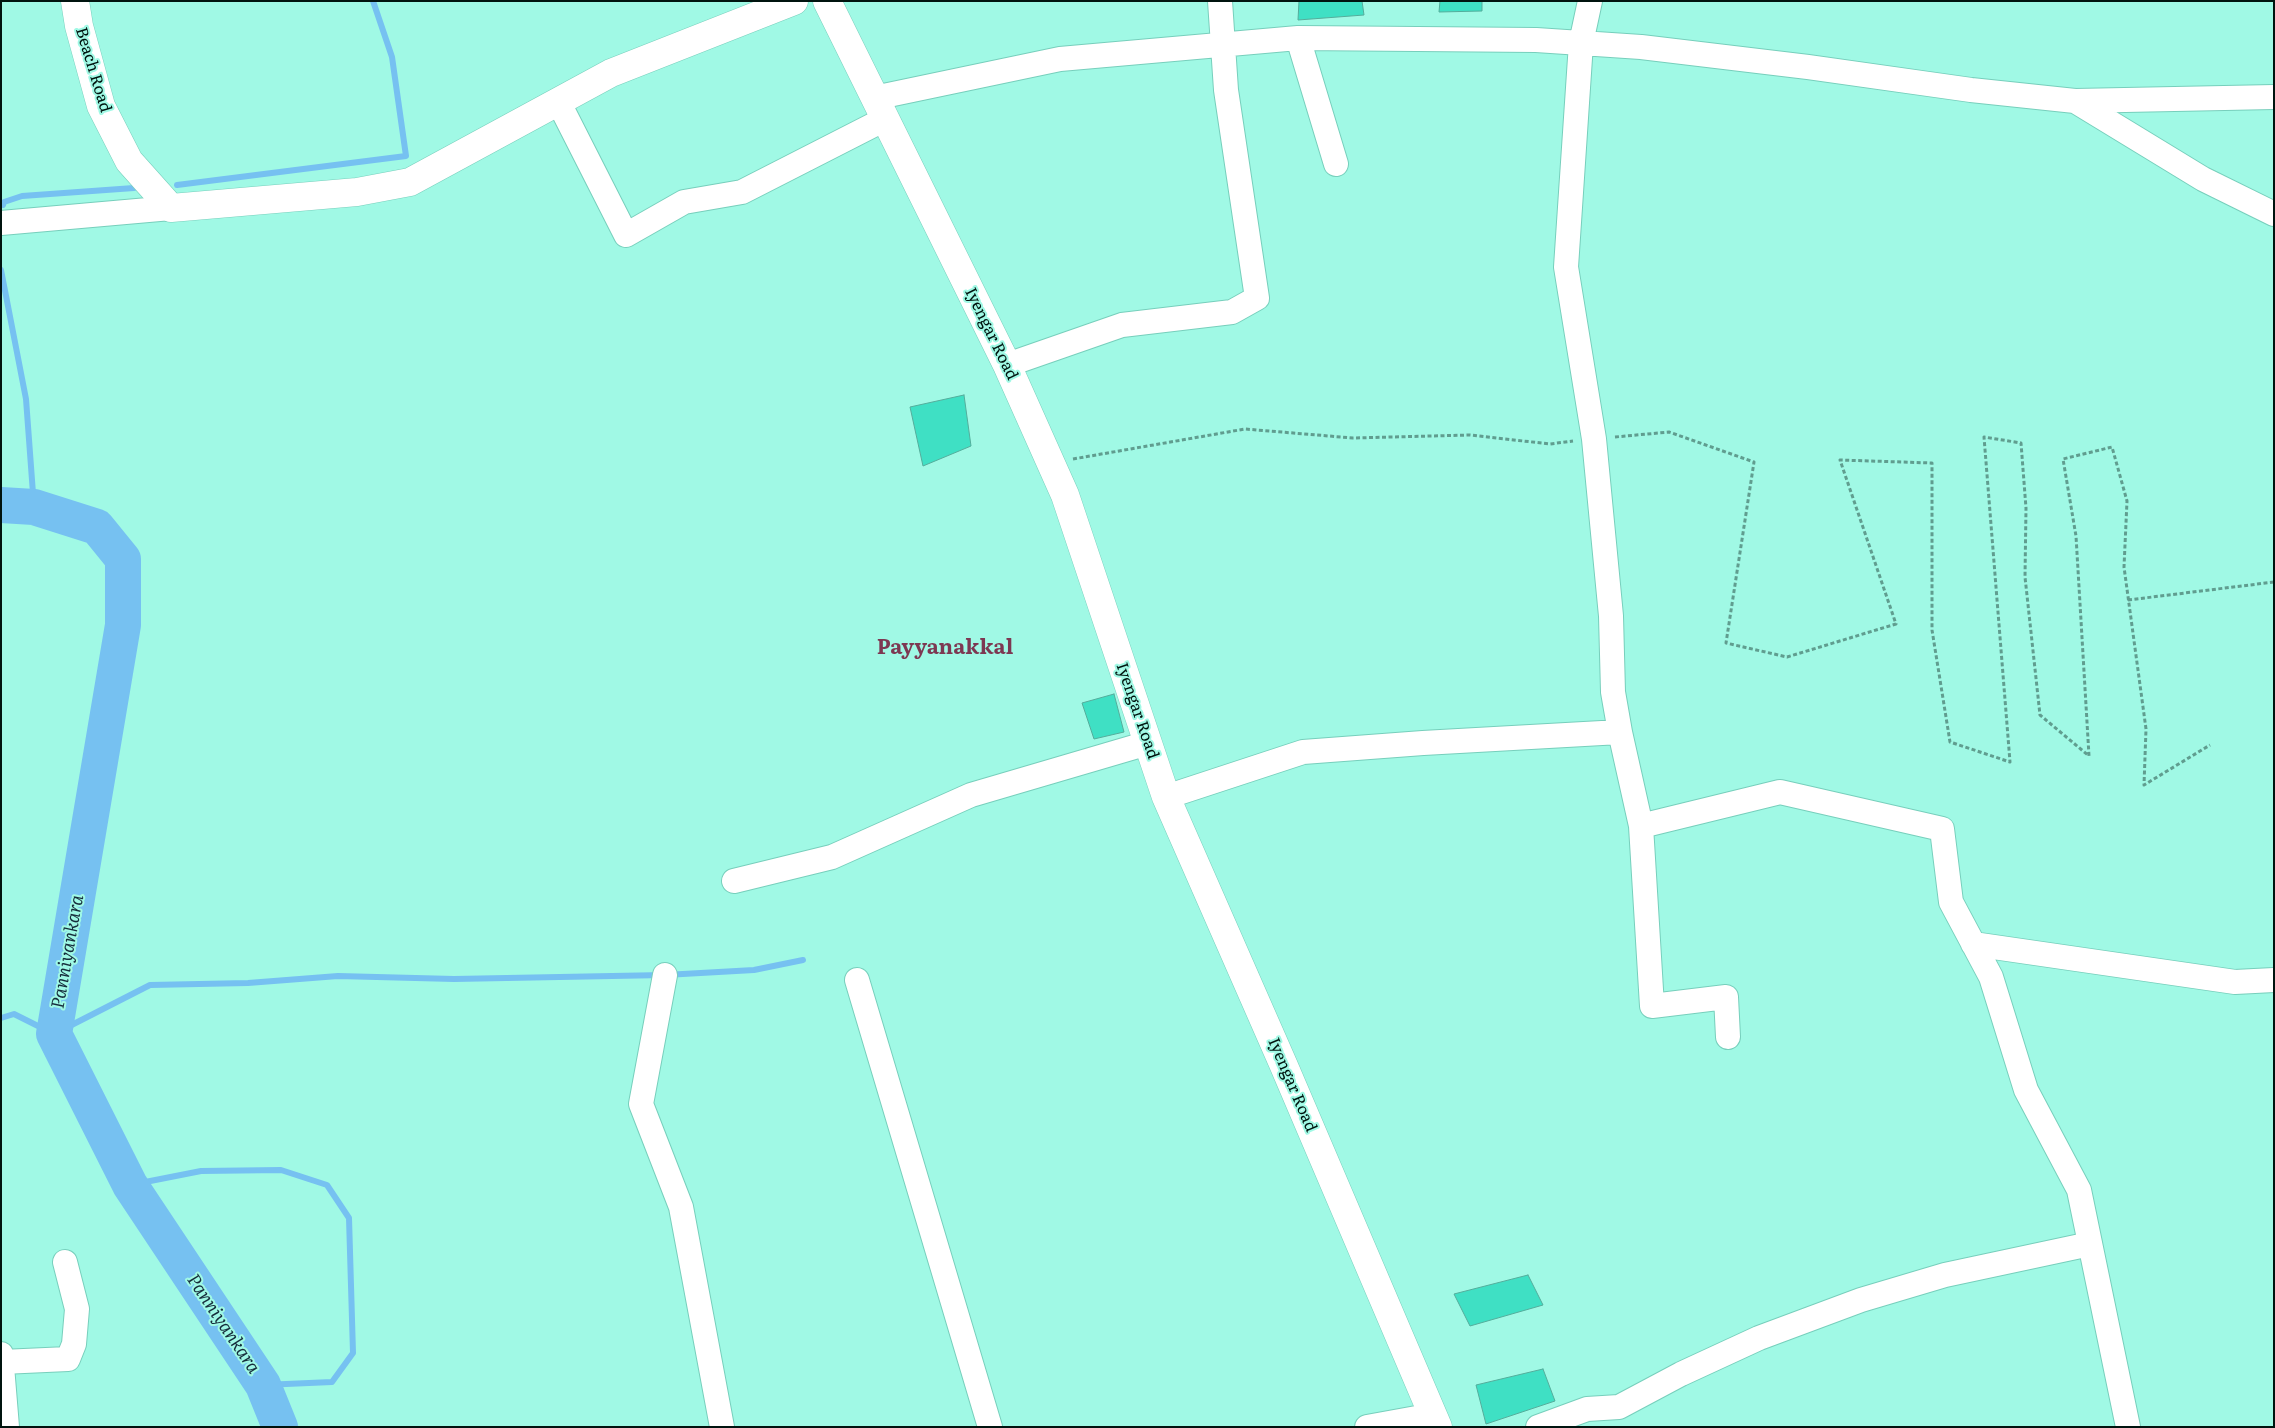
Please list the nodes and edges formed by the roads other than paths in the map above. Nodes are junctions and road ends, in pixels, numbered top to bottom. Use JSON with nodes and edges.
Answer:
{"nodes":[{"id":1,"x":75,"y":1,"type":"edge"},
{"id":2,"x":794,"y":1,"type":"edge"},
{"id":3,"x":827,"y":1,"type":"edge"},
{"id":4,"x":1220,"y":1,"type":"edge"},
{"id":5,"x":1590,"y":1,"type":"edge"},
{"id":6,"x":1298,"y":38,"type":"junction"},
{"id":7,"x":1582,"y":43,"type":"junction"},
{"id":8,"x":1221,"y":44,"type":"junction"},
{"id":9,"x":2274,"y":97,"type":"edge"},
{"id":10,"x":2075,"y":101,"type":"junction"},
{"id":11,"x":559,"y":103,"type":"junction"},
{"id":12,"x":879,"y":109,"type":"junction"},
{"id":13,"x":1336,"y":164,"type":"dead end"},
{"id":14,"x":171,"y":208,"type":"junction"},
{"id":15,"x":2274,"y":214,"type":"edge"},
{"id":16,"x":1,"y":223,"type":"edge"},
{"id":17,"x":1007,"y":365,"type":"junction"},
{"id":18,"x":1620,"y":732,"type":"junction"},
{"id":19,"x":1148,"y":743,"type":"junction"},
{"id":20,"x":1166,"y":797,"type":"junction"},
{"id":21,"x":1641,"y":826,"type":"junction"},
{"id":22,"x":734,"y":881,"type":"dead end"},
{"id":23,"x":1973,"y":944,"type":"junction"},
{"id":24,"x":664,"y":974,"type":"dead end"},
{"id":25,"x":857,"y":980,"type":"dead end"},
{"id":26,"x":2274,"y":980,"type":"edge"},
{"id":27,"x":1728,"y":1037,"type":"dead end"},
{"id":28,"x":2090,"y":1244,"type":"junction"},
{"id":29,"x":65,"y":1262,"type":"dead end"},
{"id":30,"x":2,"y":1358,"type":"edge"},
{"id":31,"x":1435,"y":1421,"type":"edge"},
{"id":32,"x":7,"y":1427,"type":"edge"},
{"id":33,"x":722,"y":1427,"type":"edge"},
{"id":34,"x":990,"y":1427,"type":"edge"},
{"id":35,"x":1367,"y":1427,"type":"edge"},
{"id":36,"x":1538,"y":1427,"type":"edge"},
{"id":37,"x":2128,"y":1427,"type":"edge"}],
"edges":[{"from":1,"to":14,"type":"main road","name":"Beach Road"},
{"from":2,"to":11,"type":"main road"},
{"from":3,"to":12,"type":"main road","name":"Iyengar Road"},
{"from":4,"to":8,"type":"street"},
{"from":5,"to":7,"type":"street"},
{"from":6,"to":7,"type":"street"},
{"from":6,"to":8,"type":"street"},
{"from":6,"to":13,"type":"street"},
{"from":7,"to":10,"type":"street"},
{"from":7,"to":18,"type":"street"},
{"from":8,"to":12,"type":"street"},
{"from":8,"to":17,"type":"street"},
{"from":9,"to":10,"type":"street"},
{"from":10,"to":15,"type":"street"},
{"from":11,"to":12,"type":"street"},
{"from":11,"to":14,"type":"main road"},
{"from":12,"to":17,"type":"main road","name":"Iyengar Road"},
{"from":14,"to":16,"type":"street"},
{"from":17,"to":19,"type":"main road","name":"Iyengar Road"},
{"from":18,"to":20,"type":"street"},
{"from":18,"to":21,"type":"street"},
{"from":19,"to":20,"type":"main road","name":"Iyengar Road"},
{"from":19,"to":22,"type":"street"},
{"from":20,"to":31,"type":"main road","name":"Iyengar Road"},
{"from":21,"to":23,"type":"street"},
{"from":21,"to":27,"type":"street"},
{"from":23,"to":26,"type":"street"},
{"from":23,"to":28,"type":"street"},
{"from":24,"to":33,"type":"street"},
{"from":25,"to":34,"type":"street"},
{"from":28,"to":36,"type":"street"},
{"from":28,"to":37,"type":"street"},
{"from":29,"to":30,"type":"street"},
{"from":30,"to":32,"type":"street"},
{"from":31,"to":35,"type":"street"}]}
